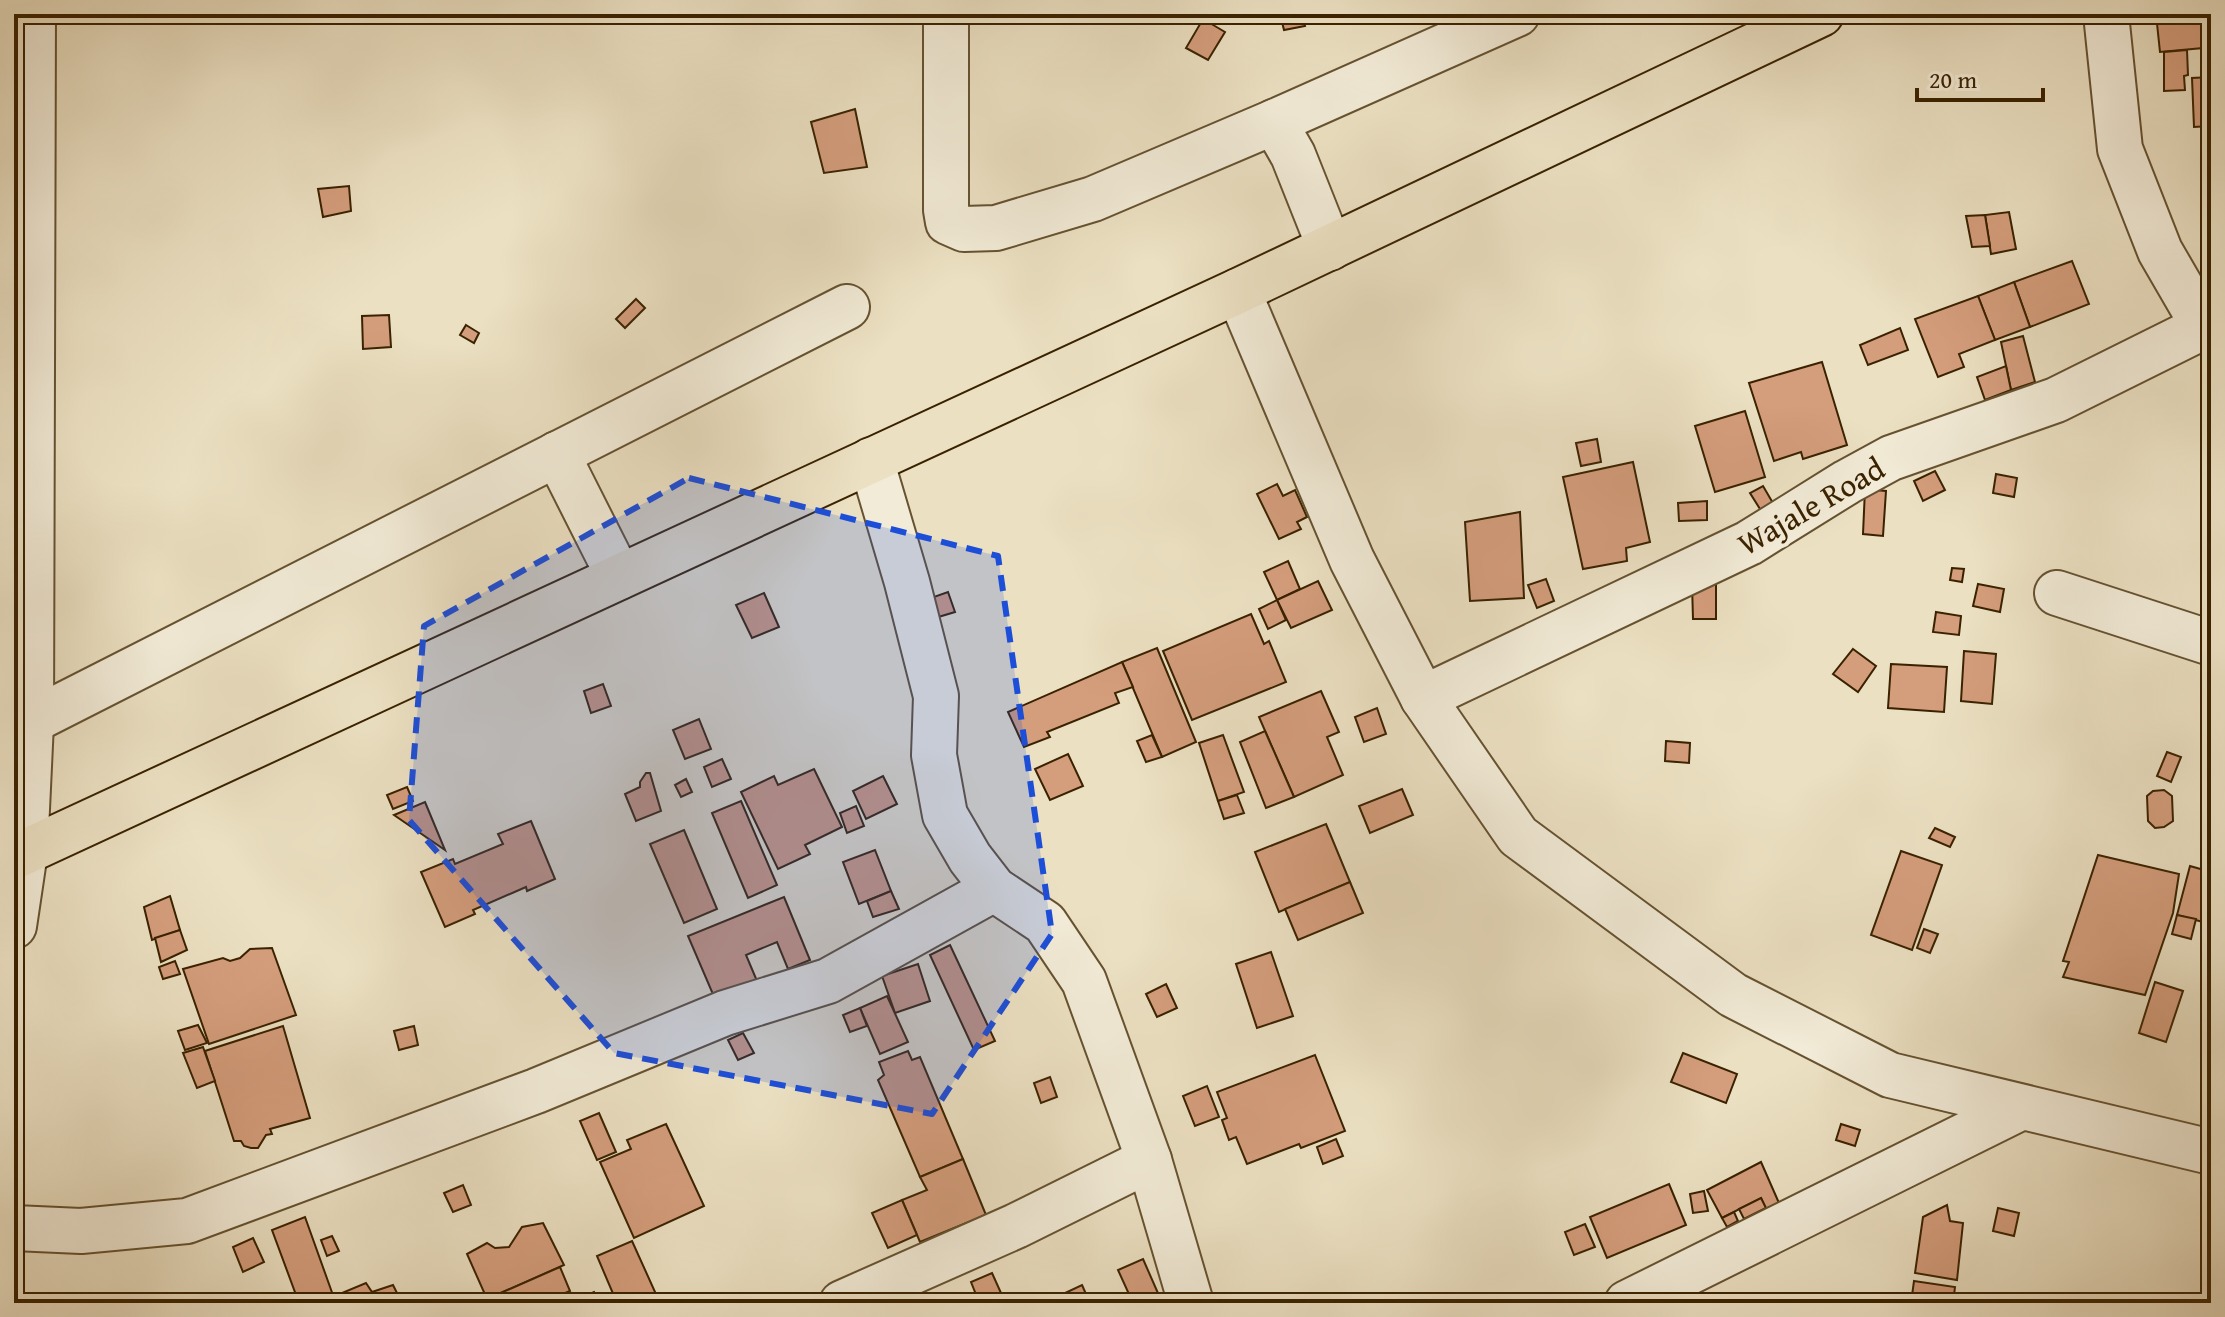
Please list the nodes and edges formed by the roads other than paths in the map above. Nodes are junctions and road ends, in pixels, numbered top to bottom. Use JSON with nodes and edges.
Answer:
{"nodes":[{"id":1,"x":33,"y":14,"type":"edge"},
{"id":2,"x":946,"y":14,"type":"edge"},
{"id":3,"x":1517,"y":14,"type":"edge"},
{"id":4,"x":1821,"y":14,"type":"edge"},
{"id":5,"x":2106,"y":14,"type":"edge"},
{"id":6,"x":23,"y":82,"type":"edge"},
{"id":7,"x":1274,"y":122,"type":"junction"},
{"id":8,"x":1330,"y":248,"type":"junction"},
{"id":9,"x":1238,"y":291,"type":"junction"},
{"id":10,"x":847,"y":307,"type":"dead end"},
{"id":11,"x":2209,"y":326,"type":"edge"},
{"id":12,"x":557,"y":454,"type":"junction"},
{"id":13,"x":871,"y":460,"type":"junction"},
{"id":14,"x":619,"y":577,"type":"junction"},
{"id":15,"x":2057,"y":593,"type":"dead end"},
{"id":16,"x":2211,"y":643,"type":"edge"},
{"id":17,"x":1423,"y":698,"type":"junction"},
{"id":18,"x":22,"y":727,"type":"edge"},
{"id":19,"x":20,"y":854,"type":"edge"},
{"id":20,"x":994,"y":889,"type":"junction"},
{"id":21,"x":14,"y":926,"type":"edge"},
{"id":22,"x":2020,"y":1108,"type":"junction"},
{"id":23,"x":2211,"y":1152,"type":"edge"},
{"id":24,"x":1149,"y":1160,"type":"junction"},
{"id":25,"x":14,"y":1228,"type":"edge"},
{"id":26,"x":842,"y":1303,"type":"edge"},
{"id":27,"x":1191,"y":1303,"type":"edge"},
{"id":28,"x":1627,"y":1303,"type":"edge"}],
"edges":[{"from":1,"to":6,"type":"street"},
{"from":2,"to":7,"type":"street"},
{"from":3,"to":7,"type":"street"},
{"from":4,"to":8,"type":"highway"},
{"from":5,"to":11,"type":"street"},
{"from":6,"to":18,"type":"street"},
{"from":7,"to":8,"type":"street"},
{"from":8,"to":9,"type":"highway"},
{"from":9,"to":13,"type":"highway"},
{"from":9,"to":17,"type":"street"},
{"from":10,"to":12,"type":"street"},
{"from":11,"to":17,"type":"street","name":"Wajale Road"},
{"from":12,"to":14,"type":"street"},
{"from":12,"to":18,"type":"street"},
{"from":13,"to":14,"type":"highway"},
{"from":13,"to":20,"type":"street"},
{"from":14,"to":19,"type":"highway"},
{"from":15,"to":16,"type":"street"},
{"from":17,"to":22,"type":"street"},
{"from":18,"to":19,"type":"street"},
{"from":19,"to":21,"type":"street"},
{"from":20,"to":24,"type":"street"},
{"from":20,"to":25,"type":"street"},
{"from":22,"to":23,"type":"street"},
{"from":22,"to":28,"type":"street"},
{"from":24,"to":26,"type":"street"},
{"from":24,"to":27,"type":"street"}]}
